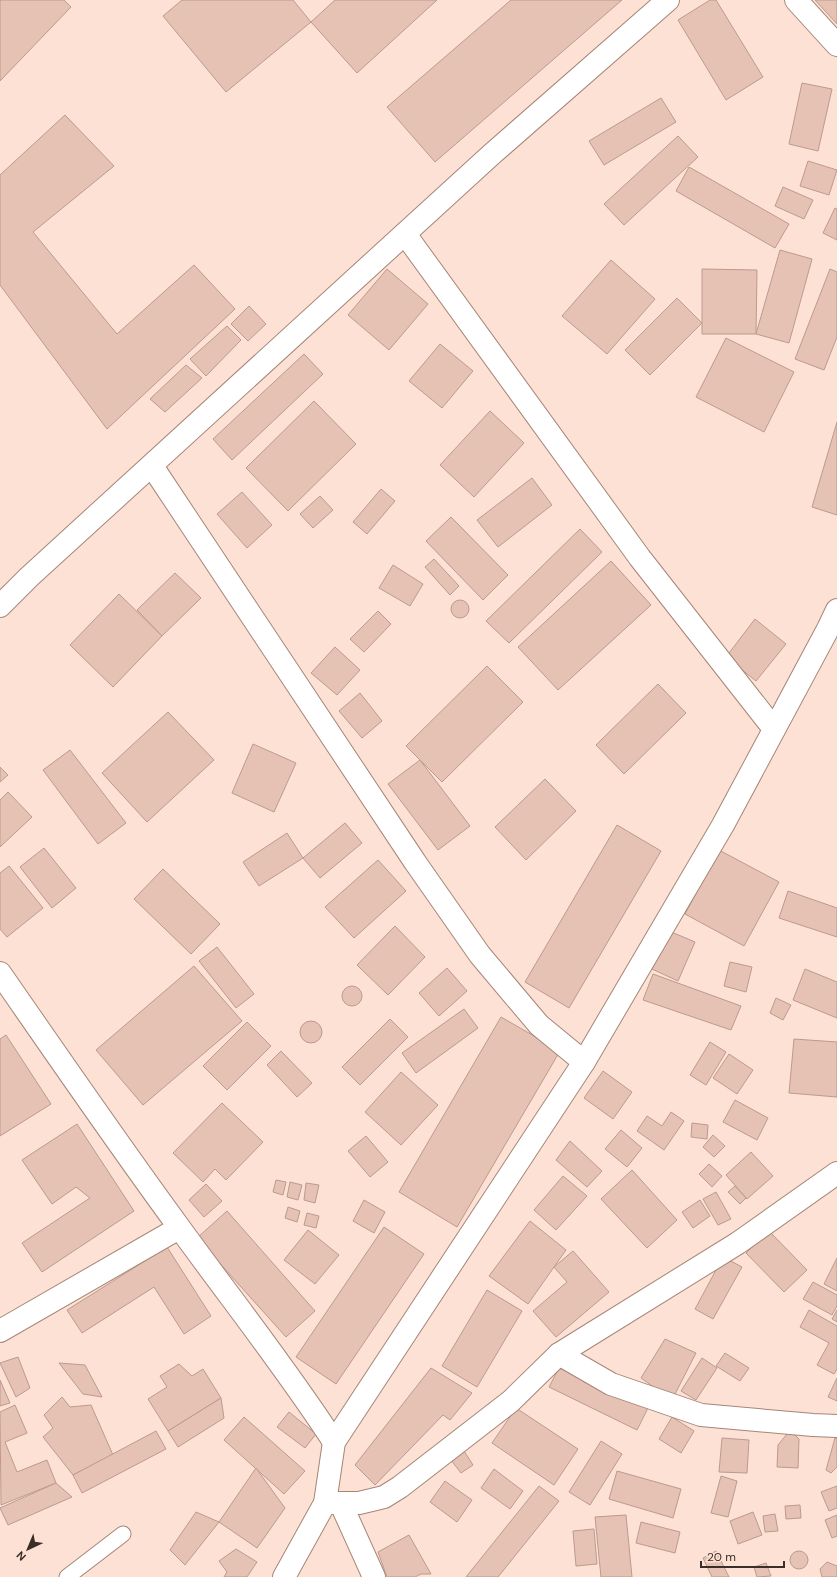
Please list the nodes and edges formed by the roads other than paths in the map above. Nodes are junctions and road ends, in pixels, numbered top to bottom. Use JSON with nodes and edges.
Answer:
{"nodes":[{"id":1,"x":668,"y":0,"type":"edge"},
{"id":2,"x":796,"y":0,"type":"edge"},
{"id":3,"x":837,"y":45,"type":"edge"},
{"id":4,"x":405,"y":234,"type":"junction"},
{"id":5,"x":152,"y":466,"type":"junction"},
{"id":6,"x":0,"y":606,"type":"edge"},
{"id":7,"x":834,"y":624,"type":"edge"},
{"id":8,"x":774,"y":729,"type":"junction"},
{"id":9,"x":0,"y":973,"type":"edge"},
{"id":10,"x":584,"y":1062,"type":"junction"},
{"id":11,"x":837,"y":1172,"type":"edge"},
{"id":12,"x":179,"y":1228,"type":"junction"},
{"id":13,"x":0,"y":1332,"type":"edge"},
{"id":14,"x":559,"y":1354,"type":"junction"},
{"id":15,"x":837,"y":1426,"type":"edge"},
{"id":16,"x":334,"y":1442,"type":"junction"},
{"id":17,"x":333,"y":1504,"type":"junction"},
{"id":18,"x":123,"y":1534,"type":"dead end"},
{"id":19,"x":68,"y":1577,"type":"edge"},
{"id":20,"x":284,"y":1577,"type":"edge"},
{"id":21,"x":374,"y":1577,"type":"edge"}],
"edges":[{"from":1,"to":4,"type":"street"},
{"from":2,"to":3,"type":"street"},
{"from":4,"to":5,"type":"street"},
{"from":4,"to":8,"type":"street"},
{"from":5,"to":6,"type":"street"},
{"from":5,"to":10,"type":"street"},
{"from":7,"to":8,"type":"street"},
{"from":8,"to":10,"type":"street"},
{"from":9,"to":12,"type":"street"},
{"from":10,"to":16,"type":"street"},
{"from":11,"to":14,"type":"street"},
{"from":12,"to":13,"type":"street"},
{"from":12,"to":16,"type":"street"},
{"from":14,"to":15,"type":"street"},
{"from":14,"to":17,"type":"street"},
{"from":16,"to":17,"type":"street"},
{"from":17,"to":20,"type":"street"},
{"from":17,"to":21,"type":"street"},
{"from":18,"to":19,"type":"lane"}]}
